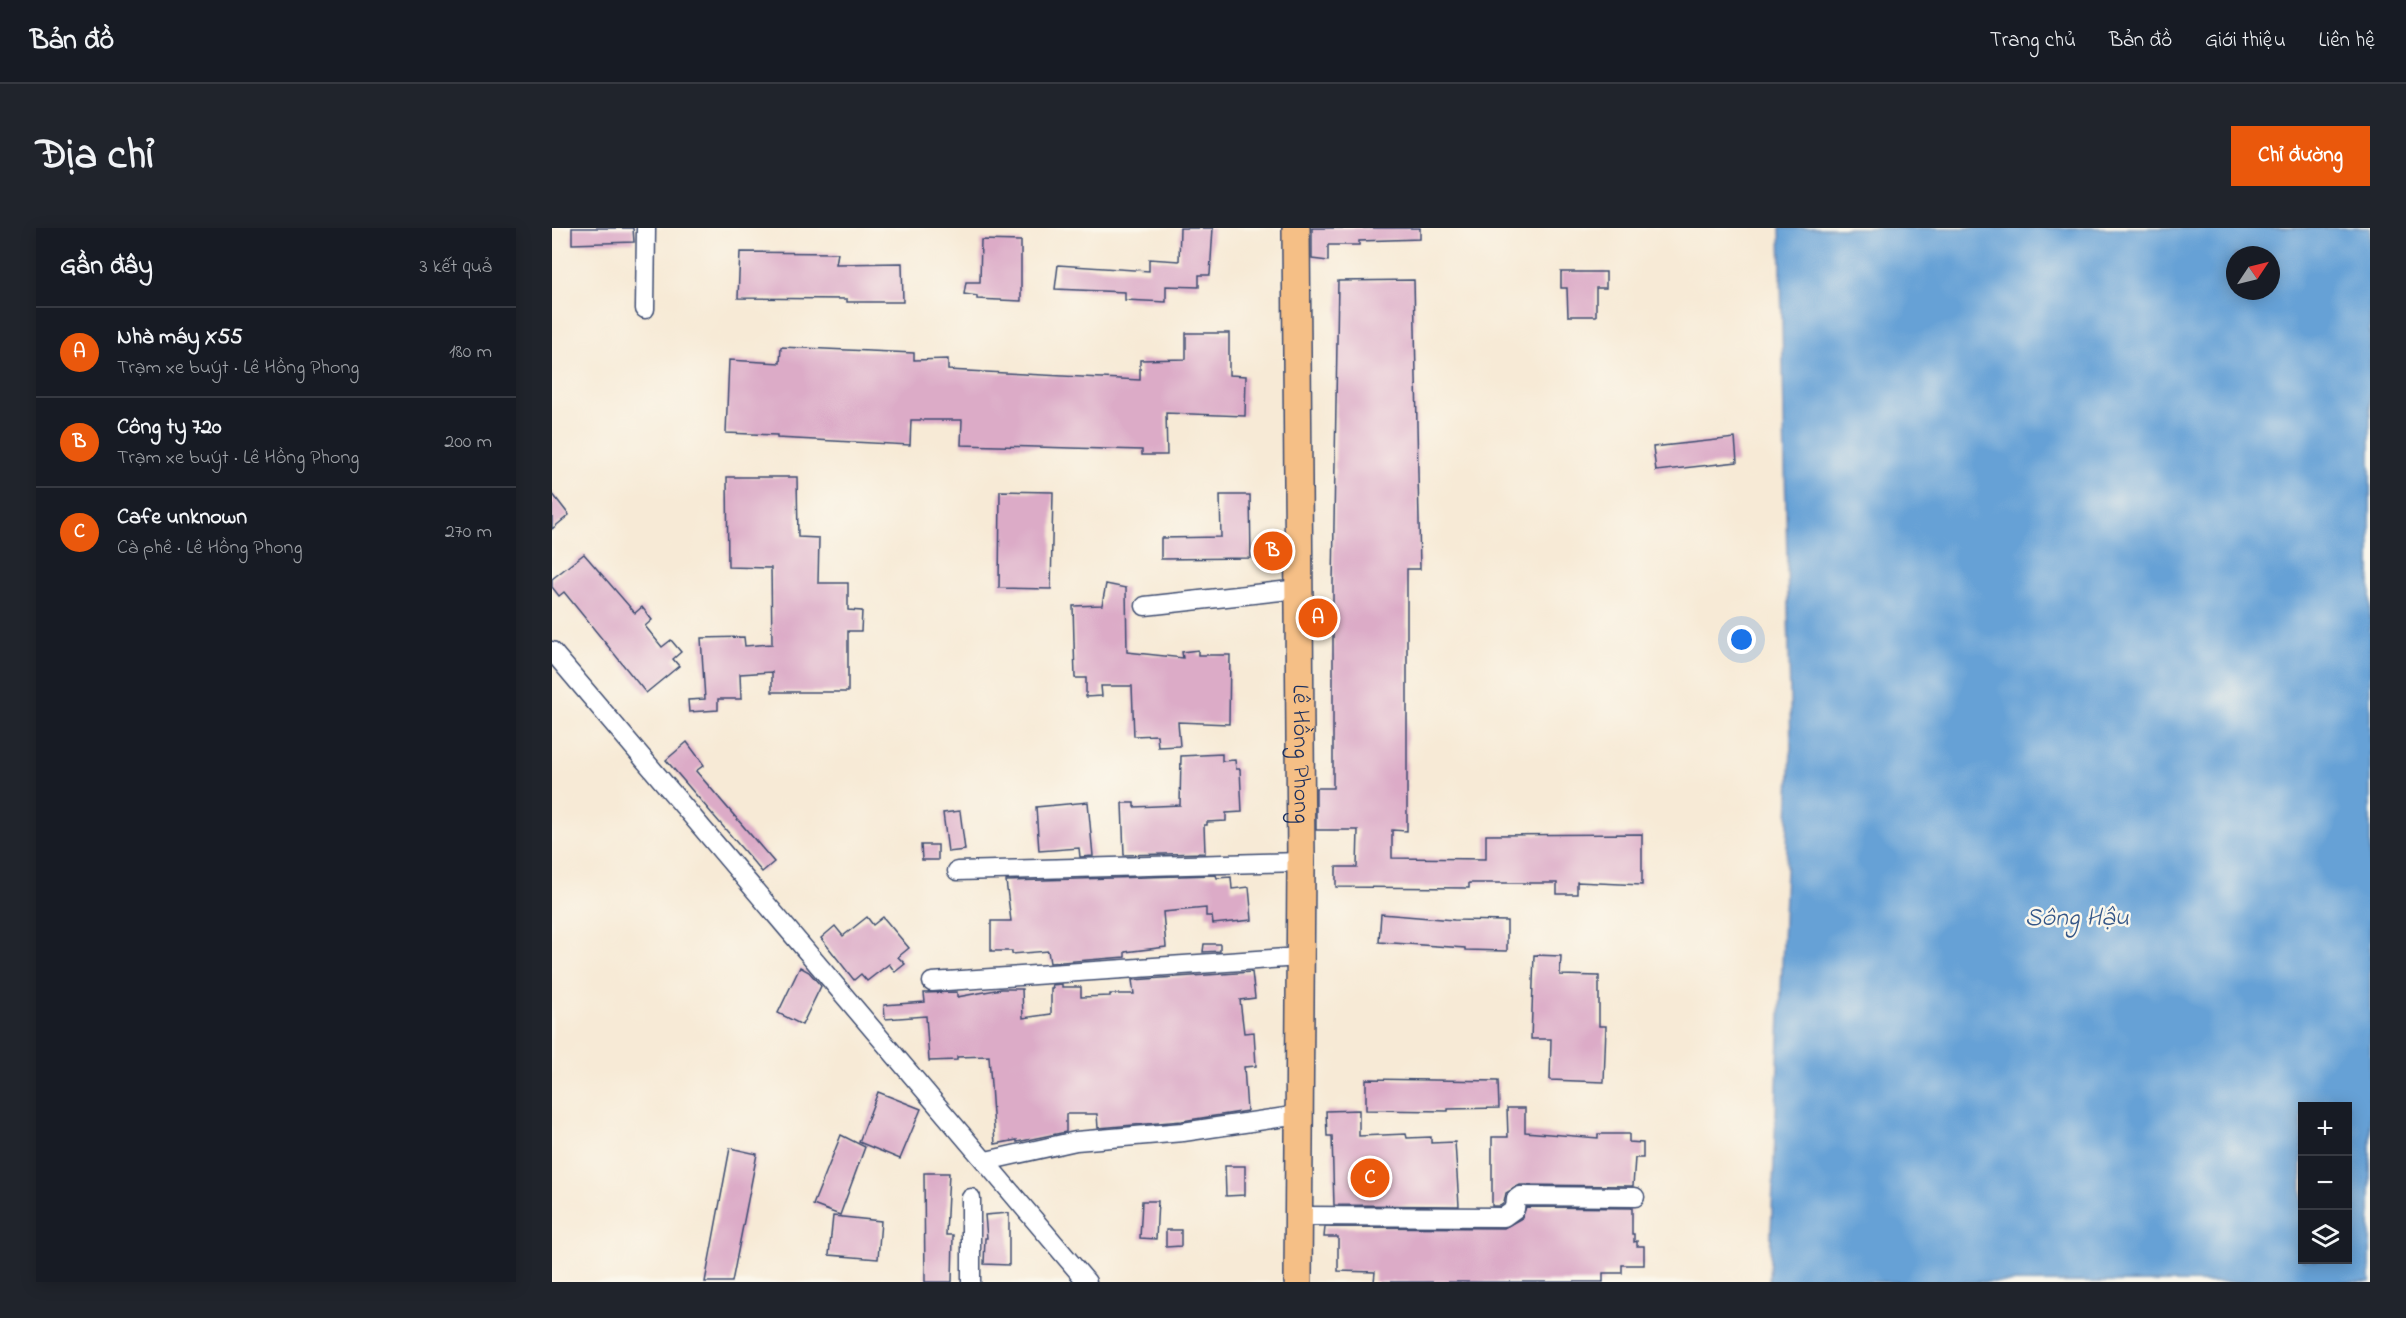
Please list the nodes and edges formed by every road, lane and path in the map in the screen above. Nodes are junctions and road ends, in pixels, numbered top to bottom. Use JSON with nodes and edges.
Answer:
{"nodes":[{"id":1,"x":646,"y":228,"type":"edge"},
{"id":2,"x":1296,"y":228,"type":"edge"},
{"id":3,"x":645,"y":309,"type":"dead end"},
{"id":4,"x":1299,"y":589,"type":"junction"},
{"id":5,"x":1144,"y":606,"type":"dead end"},
{"id":6,"x":552,"y":651,"type":"edge"},
{"id":7,"x":1301,"y":862,"type":"junction"},
{"id":8,"x":957,"y":871,"type":"dead end"},
{"id":9,"x":1300,"y":957,"type":"junction"},
{"id":10,"x":932,"y":982,"type":"dead end"},
{"id":11,"x":1299,"y":1116,"type":"junction"},
{"id":12,"x":986,"y":1161,"type":"junction"},
{"id":13,"x":1635,"y":1197,"type":"dead end"},
{"id":14,"x":970,"y":1198,"type":"dead end"},
{"id":15,"x":1299,"y":1216,"type":"junction"},
{"id":16,"x":971,"y":1282,"type":"edge"},
{"id":17,"x":1088,"y":1282,"type":"edge"},
{"id":18,"x":1298,"y":1282,"type":"edge"}],
"edges":[{"from":1,"to":3,"type":"street"},
{"from":2,"to":4,"type":"highway","name":"Lê Hồng Phong"},
{"from":4,"to":5,"type":"street"},
{"from":4,"to":7,"type":"highway","name":"Lê Hồng Phong"},
{"from":6,"to":12,"type":"street"},
{"from":7,"to":8,"type":"street"},
{"from":7,"to":9,"type":"highway","name":"Lê Hồng Phong"},
{"from":9,"to":10,"type":"street"},
{"from":9,"to":11,"type":"highway","name":"Lê Hồng Phong"},
{"from":11,"to":12,"type":"street"},
{"from":11,"to":15,"type":"highway","name":"Lê Hồng Phong"},
{"from":12,"to":17,"type":"street"},
{"from":13,"to":15,"type":"street"},
{"from":14,"to":16,"type":"street"},
{"from":15,"to":18,"type":"highway","name":"Lê Hồng Phong"}]}
